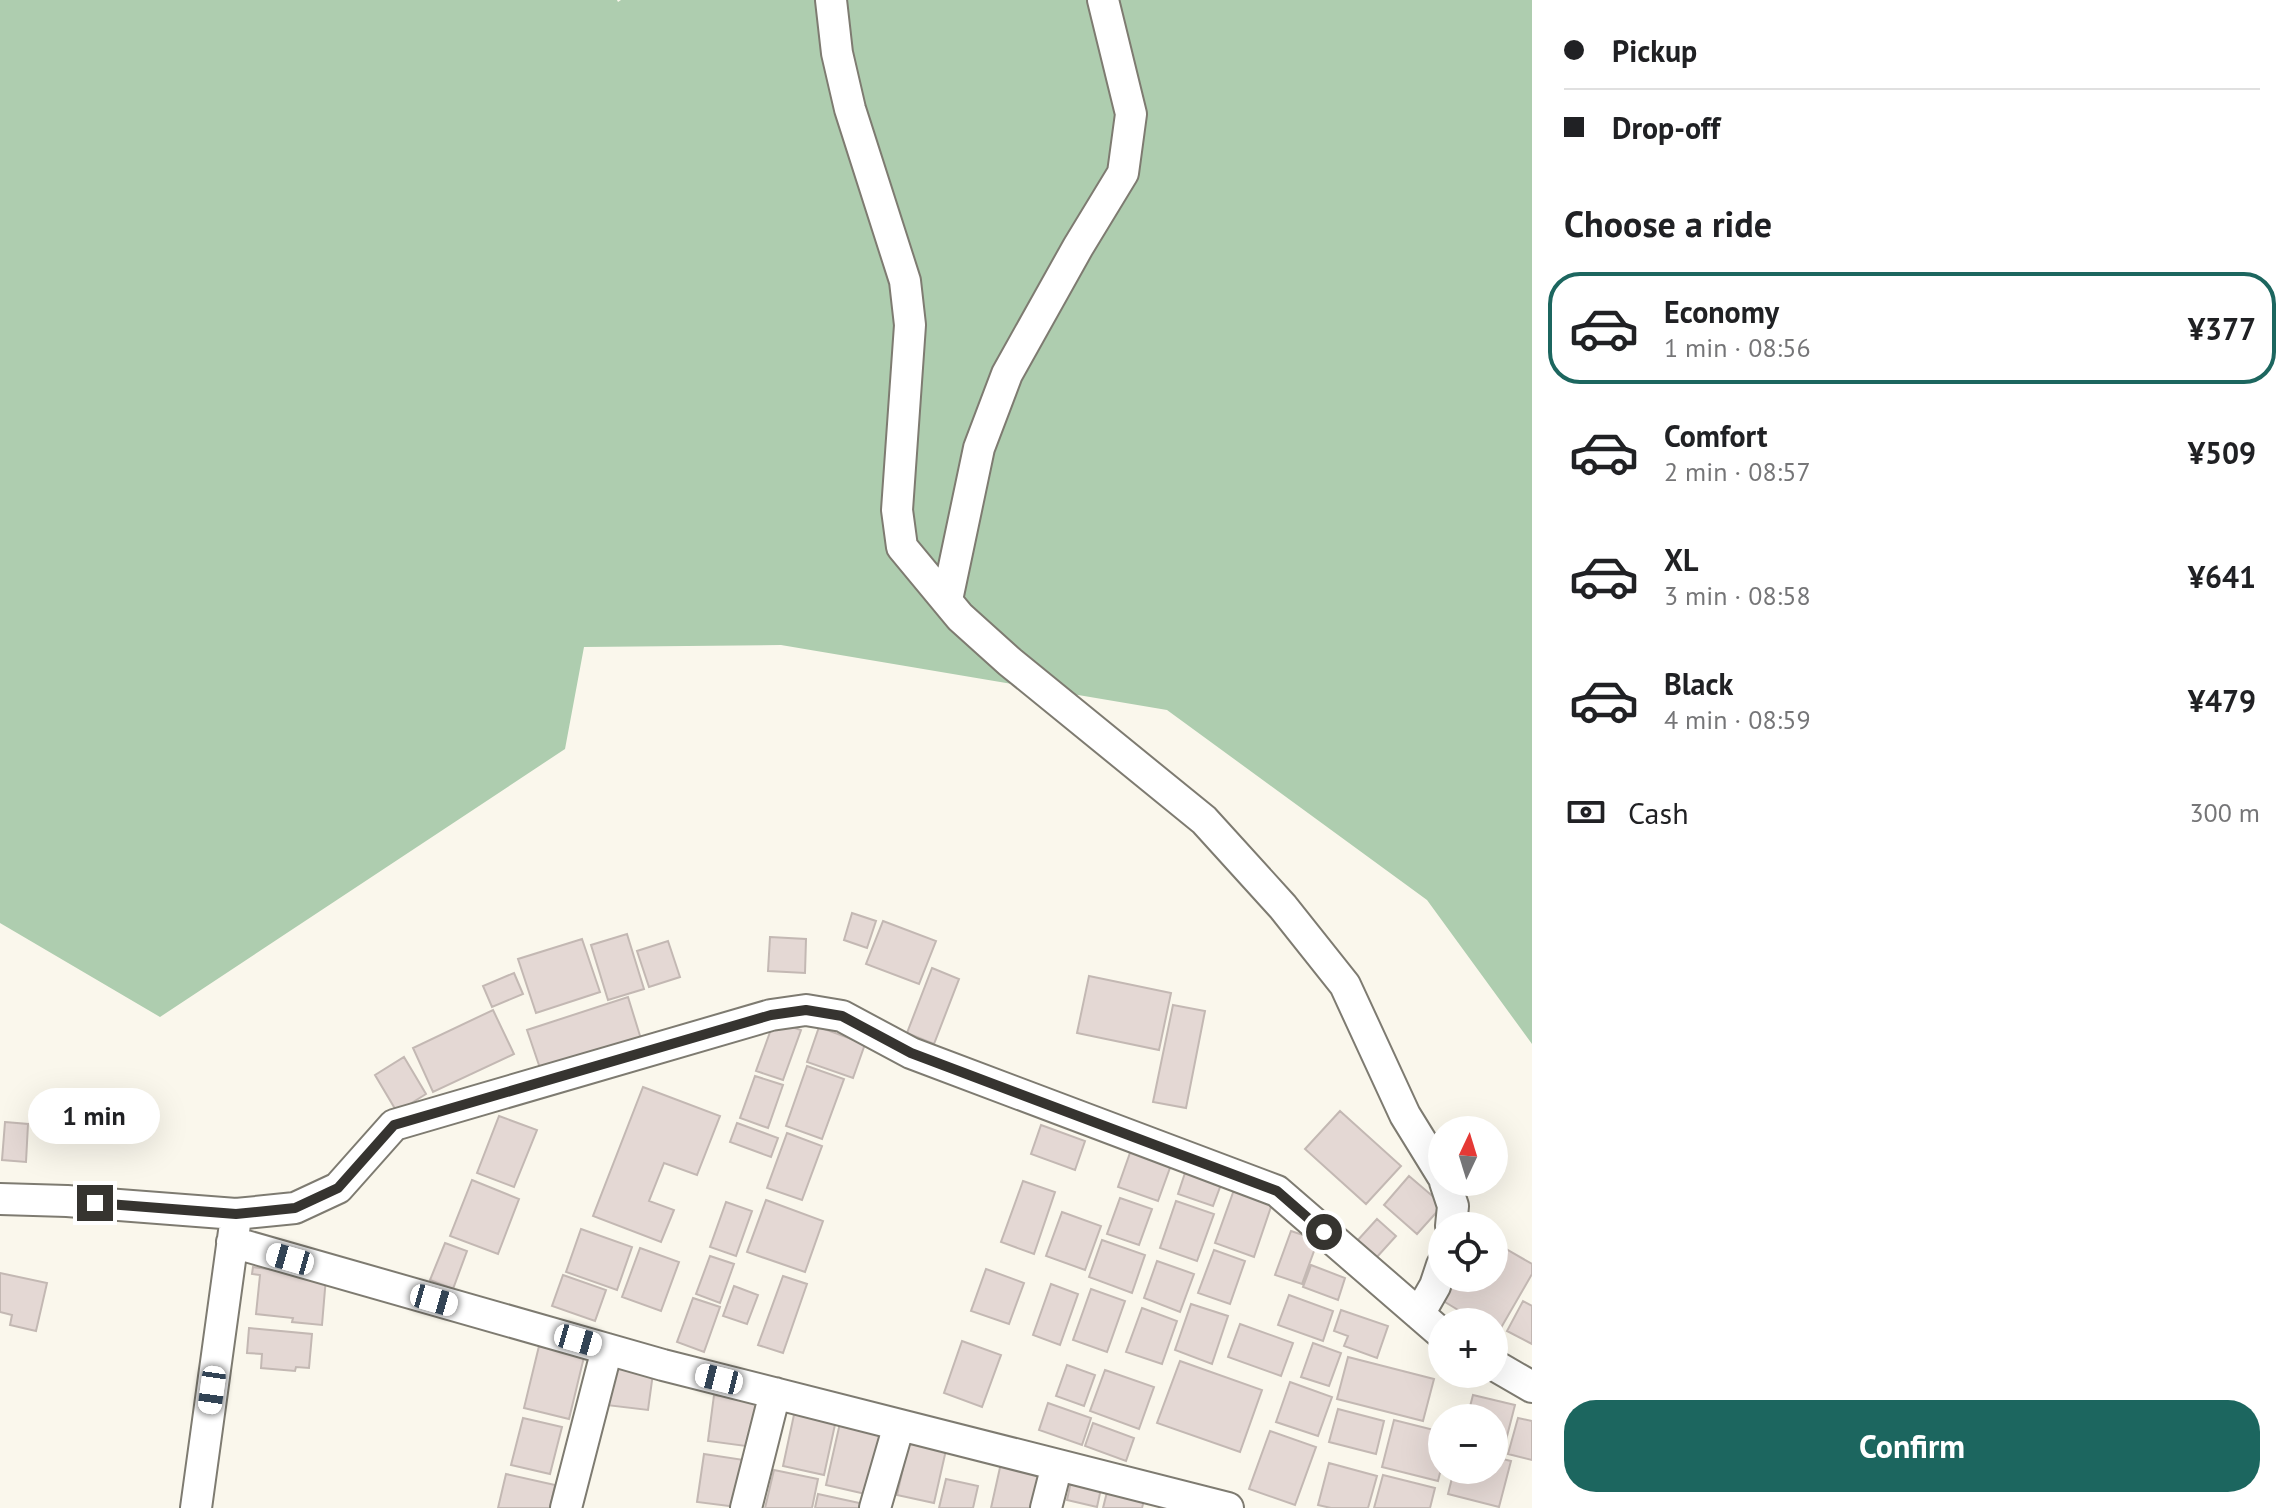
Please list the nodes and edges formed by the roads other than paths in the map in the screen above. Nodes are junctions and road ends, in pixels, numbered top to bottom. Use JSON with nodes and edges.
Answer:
{"nodes":[{"id":1,"x":831,"y":0,"type":"edge"},
{"id":2,"x":1103,"y":0,"type":"edge"},
{"id":3,"x":947,"y":600,"type":"junction"},
{"id":4,"x":1428,"y":1152,"type":"edge"},
{"id":5,"x":0,"y":1199,"type":"edge"},
{"id":6,"x":234,"y":1228,"type":"junction"},
{"id":7,"x":1428,"y":1321,"type":"edge"},
{"id":8,"x":607,"y":1349,"type":"junction"},
{"id":9,"x":1508,"y":1373,"type":"edge"},
{"id":10,"x":1532,"y":1387,"type":"edge"},
{"id":11,"x":775,"y":1393,"type":"junction"},
{"id":12,"x":899,"y":1425,"type":"junction"},
{"id":13,"x":1057,"y":1465,"type":"junction"},
{"id":14,"x":1154,"y":1499,"type":"edge"},
{"id":15,"x":196,"y":1508,"type":"edge"},
{"id":16,"x":566,"y":1508,"type":"edge"},
{"id":17,"x":746,"y":1508,"type":"edge"},
{"id":18,"x":875,"y":1508,"type":"edge"},
{"id":19,"x":1046,"y":1508,"type":"edge"},
{"id":20,"x":1228,"y":1508,"type":"edge"}],
"edges":[{"from":1,"to":3,"type":"street"},
{"from":2,"to":3,"type":"street"},
{"from":3,"to":4,"type":"street"},
{"from":5,"to":6,"type":"street"},
{"from":6,"to":7,"type":"street"},
{"from":6,"to":8,"type":"street"},
{"from":6,"to":15,"type":"street"},
{"from":8,"to":11,"type":"street"},
{"from":8,"to":16,"type":"street"},
{"from":9,"to":10,"type":"street"},
{"from":11,"to":12,"type":"street"},
{"from":11,"to":17,"type":"street"},
{"from":12,"to":13,"type":"street"},
{"from":12,"to":18,"type":"street"},
{"from":13,"to":14,"type":"street"},
{"from":13,"to":19,"type":"street"},
{"from":14,"to":20,"type":"street"}]}
